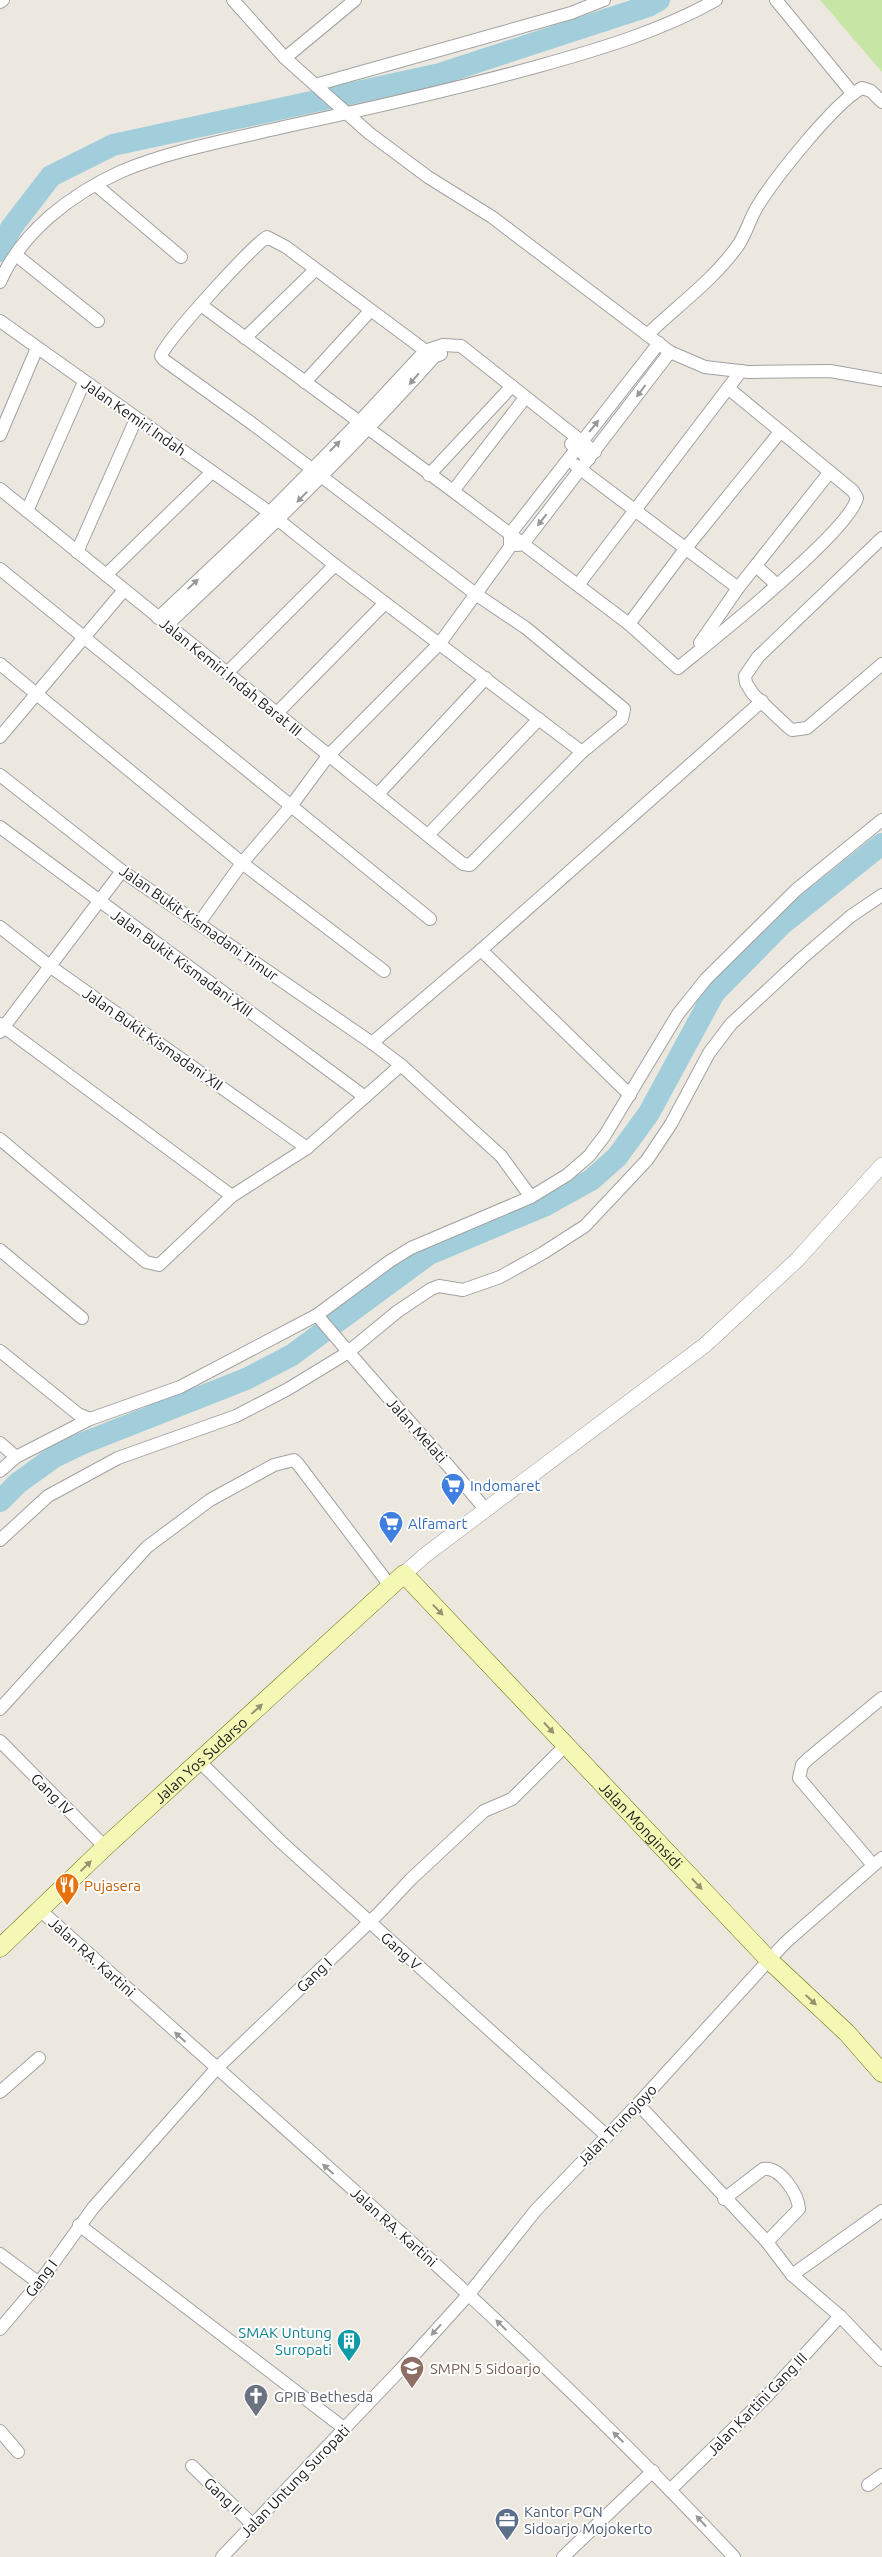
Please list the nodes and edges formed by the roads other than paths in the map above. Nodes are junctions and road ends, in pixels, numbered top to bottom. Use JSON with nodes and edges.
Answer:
{"nodes":[{"id":1,"x":233,"y":0,"type":"edge"},
{"id":2,"x":355,"y":0,"type":"edge"},
{"id":3,"x":604,"y":0,"type":"edge"},
{"id":4,"x":716,"y":0,"type":"edge"},
{"id":5,"x":776,"y":0,"type":"edge"},
{"id":6,"x":285,"y":58,"type":"junction"},
{"id":7,"x":318,"y":87,"type":"junction"},
{"id":8,"x":853,"y":94,"type":"junction"},
{"id":9,"x":882,"y":102,"type":"edge"},
{"id":10,"x":342,"y":110,"type":"junction"},
{"id":11,"x":96,"y":185,"type":"junction"},
{"id":12,"x":16,"y":255,"type":"junction"},
{"id":13,"x":181,"y":257,"type":"dead end"},
{"id":14,"x":315,"y":270,"type":"junction"},
{"id":15,"x":0,"y":282,"type":"edge"},
{"id":16,"x":201,"y":305,"type":"junction"},
{"id":17,"x":370,"y":311,"type":"junction"},
{"id":18,"x":0,"y":321,"type":"edge"},
{"id":19,"x":98,"y":321,"type":"dead end"},
{"id":20,"x":646,"y":335,"type":"junction"},
{"id":21,"x":245,"y":338,"type":"junction"},
{"id":22,"x":659,"y":344,"type":"junction"},
{"id":23,"x":37,"y":348,"type":"junction"},
{"id":24,"x":670,"y":352,"type":"junction"},
{"id":25,"x":429,"y":354,"type":"junction"},
{"id":26,"x":741,"y":371,"type":"junction"},
{"id":27,"x":882,"y":380,"type":"edge"},
{"id":28,"x":84,"y":382,"type":"junction"},
{"id":29,"x":305,"y":382,"type":"junction"},
{"id":30,"x":728,"y":388,"type":"junction"},
{"id":31,"x":509,"y":389,"type":"junction"},
{"id":32,"x":521,"y":403,"type":"junction"},
{"id":33,"x":136,"y":419,"type":"junction"},
{"id":34,"x":364,"y":426,"type":"junction"},
{"id":35,"x":780,"y":432,"type":"junction"},
{"id":36,"x":0,"y":435,"type":"edge"},
{"id":37,"x":579,"y":445,"type":"junction"},
{"id":38,"x":567,"y":459,"type":"junction"},
{"id":39,"x":588,"y":460,"type":"junction"},
{"id":40,"x":212,"y":472,"type":"junction"},
{"id":41,"x":316,"y":473,"type":"junction"},
{"id":42,"x":829,"y":473,"type":"junction"},
{"id":43,"x":428,"y":475,"type":"junction"},
{"id":44,"x":0,"y":489,"type":"edge"},
{"id":45,"x":453,"y":491,"type":"junction"},
{"id":46,"x":634,"y":510,"type":"junction"},
{"id":47,"x":27,"y":511,"type":"junction"},
{"id":48,"x":274,"y":517,"type":"junction"},
{"id":49,"x":510,"y":534,"type":"junction"},
{"id":50,"x":882,"y":538,"type":"edge"},
{"id":51,"x":523,"y":544,"type":"junction"},
{"id":52,"x":510,"y":548,"type":"junction"},
{"id":53,"x":686,"y":548,"type":"junction"},
{"id":54,"x":77,"y":552,"type":"junction"},
{"id":55,"x":335,"y":565,"type":"junction"},
{"id":56,"x":756,"y":566,"type":"junction"},
{"id":57,"x":0,"y":569,"type":"edge"},
{"id":58,"x":106,"y":575,"type":"junction"},
{"id":59,"x":777,"y":584,"type":"junction"},
{"id":60,"x":578,"y":585,"type":"junction"},
{"id":61,"x":738,"y":588,"type":"junction"},
{"id":62,"x":124,"y":590,"type":"junction"},
{"id":63,"x":476,"y":594,"type":"junction"},
{"id":64,"x":384,"y":602,"type":"junction"},
{"id":65,"x":163,"y":621,"type":"junction"},
{"id":66,"x":629,"y":624,"type":"junction"},
{"id":67,"x":84,"y":638,"type":"junction"},
{"id":68,"x":440,"y":643,"type":"junction"},
{"id":69,"x":690,"y":657,"type":"junction"},
{"id":70,"x":0,"y":664,"type":"edge"},
{"id":71,"x":882,"y":664,"type":"edge"},
{"id":72,"x":227,"y":673,"type":"junction"},
{"id":73,"x":486,"y":678,"type":"junction"},
{"id":74,"x":36,"y":695,"type":"junction"},
{"id":75,"x":762,"y":701,"type":"junction"},
{"id":76,"x":277,"y":714,"type":"junction"},
{"id":77,"x":540,"y":719,"type":"junction"},
{"id":78,"x":0,"y":737,"type":"edge"},
{"id":79,"x":582,"y":752,"type":"junction"},
{"id":80,"x":328,"y":756,"type":"junction"},
{"id":81,"x":0,"y":774,"type":"edge"},
{"id":82,"x":378,"y":794,"type":"junction"},
{"id":83,"x":291,"y":806,"type":"junction"},
{"id":84,"x":882,"y":820,"type":"edge"},
{"id":85,"x":0,"y":827,"type":"edge"},
{"id":86,"x":428,"y":835,"type":"junction"},
{"id":87,"x":242,"y":863,"type":"junction"},
{"id":88,"x":122,"y":871,"type":"junction"},
{"id":89,"x":882,"y":895,"type":"edge"},
{"id":90,"x":100,"y":902,"type":"junction"},
{"id":91,"x":430,"y":919,"type":"dead end"},
{"id":92,"x":200,"y":924,"type":"junction"},
{"id":93,"x":0,"y":927,"type":"edge"},
{"id":94,"x":482,"y":950,"type":"junction"},
{"id":95,"x":51,"y":967,"type":"junction"},
{"id":96,"x":384,"y":971,"type":"dead end"},
{"id":97,"x":1,"y":1028,"type":"edge"},
{"id":98,"x":372,"y":1042,"type":"junction"},
{"id":99,"x":401,"y":1065,"type":"junction"},
{"id":100,"x":630,"y":1095,"type":"junction"},
{"id":101,"x":365,"y":1097,"type":"junction"},
{"id":102,"x":0,"y":1139,"type":"edge"},
{"id":103,"x":307,"y":1148,"type":"junction"},
{"id":104,"x":882,"y":1165,"type":"edge"},
{"id":105,"x":232,"y":1196,"type":"junction"},
{"id":106,"x":531,"y":1197,"type":"junction"},
{"id":107,"x":0,"y":1250,"type":"edge"},
{"id":108,"x":82,"y":1318,"type":"dead end"},
{"id":109,"x":321,"y":1320,"type":"junction"},
{"id":110,"x":344,"y":1349,"type":"junction"},
{"id":111,"x":0,"y":1351,"type":"edge"},
{"id":112,"x":90,"y":1419,"type":"junction"},
{"id":113,"x":0,"y":1443,"type":"edge"},
{"id":114,"x":16,"y":1456,"type":"junction"},
{"id":115,"x":0,"y":1471,"type":"edge"},
{"id":116,"x":486,"y":1510,"type":"junction"},
{"id":117,"x":0,"y":1540,"type":"edge"},
{"id":118,"x":404,"y":1574,"type":"junction"},
{"id":119,"x":391,"y":1588,"type":"junction"},
{"id":120,"x":882,"y":1698,"type":"edge"},
{"id":121,"x":0,"y":1709,"type":"edge"},
{"id":122,"x":0,"y":1741,"type":"edge"},
{"id":123,"x":566,"y":1745,"type":"junction"},
{"id":124,"x":199,"y":1761,"type":"junction"},
{"id":125,"x":105,"y":1847,"type":"junction"},
{"id":126,"x":878,"y":1861,"type":"edge"},
{"id":127,"x":40,"y":1910,"type":"junction"},
{"id":128,"x":369,"y":1922,"type":"junction"},
{"id":129,"x":0,"y":1948,"type":"edge"},
{"id":130,"x":769,"y":1960,"type":"junction"},
{"id":131,"x":38,"y":2058,"type":"dead end"},
{"id":132,"x":216,"y":2069,"type":"junction"},
{"id":133,"x":882,"y":2073,"type":"edge"},
{"id":134,"x":0,"y":2092,"type":"edge"},
{"id":135,"x":638,"y":2104,"type":"junction"},
{"id":136,"x":606,"y":2136,"type":"junction"},
{"id":137,"x":724,"y":2199,"type":"junction"},
{"id":138,"x":882,"y":2211,"type":"edge"},
{"id":139,"x":79,"y":2225,"type":"junction"},
{"id":140,"x":766,"y":2242,"type":"junction"},
{"id":141,"x":0,"y":2254,"type":"edge"},
{"id":142,"x":792,"y":2275,"type":"junction"},
{"id":143,"x":39,"y":2284,"type":"junction"},
{"id":144,"x":469,"y":2294,"type":"junction"},
{"id":145,"x":840,"y":2316,"type":"junction"},
{"id":146,"x":0,"y":2329,"type":"edge"},
{"id":147,"x":882,"y":2360,"type":"edge"},
{"id":148,"x":345,"y":2429,"type":"junction"},
{"id":149,"x":0,"y":2431,"type":"edge"},
{"id":150,"x":18,"y":2452,"type":"dead end"},
{"id":151,"x":192,"y":2466,"type":"dead end"},
{"id":152,"x":654,"y":2471,"type":"junction"},
{"id":153,"x":882,"y":2474,"type":"edge"},
{"id":154,"x":868,"y":2485,"type":"dead end"},
{"id":155,"x":671,"y":2489,"type":"junction"},
{"id":156,"x":253,"y":2525,"type":"junction"},
{"id":157,"x":222,"y":2557,"type":"edge"},
{"id":158,"x":563,"y":2557,"type":"edge"},
{"id":159,"x":734,"y":2557,"type":"edge"}],
"edges":[{"from":1,"to":6,"type":"street"},
{"from":2,"to":6,"type":"street"},
{"from":3,"to":7,"type":"street"},
{"from":4,"to":10,"type":"street"},
{"from":5,"to":8,"type":"street"},
{"from":6,"to":7,"type":"street"},
{"from":7,"to":10,"type":"street"},
{"from":8,"to":9,"type":"street"},
{"from":8,"to":20,"type":"street"},
{"from":10,"to":11,"type":"street"},
{"from":10,"to":20,"type":"street"},
{"from":11,"to":12,"type":"street"},
{"from":11,"to":13,"type":"street"},
{"from":12,"to":15,"type":"street"},
{"from":12,"to":19,"type":"street"},
{"from":14,"to":16,"type":"street"},
{"from":14,"to":17,"type":"street"},
{"from":14,"to":21,"type":"street"},
{"from":16,"to":21,"type":"street"},
{"from":16,"to":41,"type":"street"},
{"from":17,"to":25,"type":"street"},
{"from":17,"to":29,"type":"street"},
{"from":18,"to":23,"type":"street","name":"Jalan Kemiri Indah"},
{"from":20,"to":22,"type":"street"},
{"from":21,"to":29,"type":"street"},
{"from":22,"to":24,"type":"street"},
{"from":37,"to":22,"type":"street","one_way":true},
{"from":23,"to":28,"type":"street","name":"Jalan Kemiri Indah"},
{"from":23,"to":36,"type":"street"},
{"from":24,"to":26,"type":"street"},
{"from":24,"to":39,"type":"street","one_way":true},
{"from":25,"to":31,"type":"street"},
{"from":25,"to":34,"type":"street"},
{"from":26,"to":27,"type":"street"},
{"from":26,"to":30,"type":"street"},
{"from":28,"to":33,"type":"street","name":"Jalan Kemiri Indah"},
{"from":28,"to":47,"type":"street"},
{"from":29,"to":34,"type":"street"},
{"from":30,"to":35,"type":"street"},
{"from":30,"to":46,"type":"street"},
{"from":31,"to":32,"type":"street"},
{"from":31,"to":37,"type":"street"},
{"from":31,"to":43,"type":"street"},
{"from":32,"to":37,"type":"street"},
{"from":32,"to":45,"type":"street"},
{"from":33,"to":40,"type":"street","name":"Jalan Kemiri Indah"},
{"from":33,"to":54,"type":"street"},
{"from":34,"to":41,"type":"street"},
{"from":34,"to":43,"type":"street"},
{"from":35,"to":42,"type":"street"},
{"from":35,"to":53,"type":"street"},
{"from":37,"to":38,"type":"street"},
{"from":37,"to":39,"type":"street"},
{"from":38,"to":39,"type":"street"},
{"from":38,"to":49,"type":"street"},
{"from":39,"to":46,"type":"street"},
{"from":39,"to":51,"type":"street","one_way":true},
{"from":40,"to":48,"type":"street","name":"Jalan Kemiri Indah"},
{"from":40,"to":58,"type":"street"},
{"from":41,"to":48,"type":"street"},
{"from":41,"to":63,"type":"street"},
{"from":42,"to":56,"type":"street"},
{"from":42,"to":59,"type":"street"},
{"from":43,"to":45,"type":"street"},
{"from":44,"to":47,"type":"street","name":"Jalan Kemiri Indah Barat III"},
{"from":45,"to":49,"type":"street"},
{"from":46,"to":53,"type":"street"},
{"from":46,"to":60,"type":"street"},
{"from":47,"to":54,"type":"street","name":"Jalan Kemiri Indah Barat III"},
{"from":48,"to":55,"type":"street","name":"Jalan Kemiri Indah"},
{"from":48,"to":65,"type":"street"},
{"from":49,"to":51,"type":"street"},
{"from":49,"to":52,"type":"street"},
{"from":50,"to":75,"type":"street"},
{"from":51,"to":52,"type":"street"},
{"from":51,"to":60,"type":"street"},
{"from":52,"to":63,"type":"street"},
{"from":53,"to":61,"type":"street"},
{"from":53,"to":66,"type":"street"},
{"from":54,"to":58,"type":"street","name":"Jalan Kemiri Indah Barat III"},
{"from":55,"to":64,"type":"street","name":"Jalan Kemiri Indah"},
{"from":55,"to":72,"type":"street"},
{"from":56,"to":59,"type":"street"},
{"from":56,"to":61,"type":"street"},
{"from":57,"to":67,"type":"street"},
{"from":58,"to":62,"type":"street","name":"Jalan Kemiri Indah Barat III"},
{"from":59,"to":69,"type":"street"},
{"from":60,"to":66,"type":"street"},
{"from":61,"to":69,"type":"street"},
{"from":62,"to":65,"type":"street","name":"Jalan Kemiri Indah Barat III"},
{"from":62,"to":67,"type":"street"},
{"from":63,"to":68,"type":"street"},
{"from":63,"to":79,"type":"street"},
{"from":64,"to":68,"type":"street","name":"Jalan Kemiri Indah"},
{"from":64,"to":76,"type":"street"},
{"from":65,"to":72,"type":"street","name":"Jalan Kemiri Indah Barat III"},
{"from":66,"to":69,"type":"street"},
{"from":67,"to":74,"type":"street"},
{"from":67,"to":83,"type":"street"},
{"from":68,"to":73,"type":"street","name":"Jalan Kemiri Indah"},
{"from":68,"to":80,"type":"street"},
{"from":70,"to":74,"type":"street"},
{"from":71,"to":75,"type":"street"},
{"from":72,"to":76,"type":"street","name":"Jalan Kemiri Indah Barat III"},
{"from":73,"to":77,"type":"street","name":"Jalan Kemiri Indah"},
{"from":73,"to":82,"type":"street"},
{"from":74,"to":78,"type":"street"},
{"from":74,"to":87,"type":"street"},
{"from":75,"to":94,"type":"street"},
{"from":76,"to":80,"type":"street","name":"Jalan Kemiri Indah Barat III"},
{"from":77,"to":79,"type":"street","name":"Jalan Kemiri Indah"},
{"from":77,"to":86,"type":"street"},
{"from":79,"to":86,"type":"street","name":"Jalan Kemiri Indah Barat III"},
{"from":80,"to":82,"type":"street","name":"Jalan Kemiri Indah Barat III"},
{"from":80,"to":83,"type":"street"},
{"from":81,"to":88,"type":"street","name":"Jalan Bukit Kismadani Timur"},
{"from":82,"to":86,"type":"street","name":"Jalan Kemiri Indah Barat III"},
{"from":83,"to":87,"type":"street"},
{"from":83,"to":91,"type":"street"},
{"from":84,"to":100,"type":"street"},
{"from":85,"to":90,"type":"street","name":"Jalan Bukit Kismadani XIII"},
{"from":87,"to":92,"type":"street"},
{"from":87,"to":96,"type":"street"},
{"from":88,"to":90,"type":"street"},
{"from":88,"to":92,"type":"street","name":"Jalan Bukit Kismadani Timur"},
{"from":89,"to":110,"type":"street"},
{"from":90,"to":95,"type":"street"},
{"from":90,"to":101,"type":"street","name":"Jalan Bukit Kismadani XIII"},
{"from":92,"to":98,"type":"street","name":"Jalan Bukit Kismadani Timur"},
{"from":93,"to":95,"type":"street","name":"Jalan Bukit Kismadani XII"},
{"from":94,"to":98,"type":"street"},
{"from":94,"to":100,"type":"street"},
{"from":95,"to":97,"type":"street"},
{"from":95,"to":103,"type":"street","name":"Jalan Bukit Kismadani XII"},
{"from":97,"to":105,"type":"street"},
{"from":98,"to":99,"type":"street","name":"Jalan Bukit Kismadani Timur"},
{"from":99,"to":101,"type":"street"},
{"from":99,"to":106,"type":"street","name":"Jalan Bukit Kismadani Timur"},
{"from":100,"to":106,"type":"street"},
{"from":101,"to":103,"type":"street"},
{"from":102,"to":105,"type":"street"},
{"from":103,"to":105,"type":"street"},
{"from":104,"to":116,"type":"street"},
{"from":106,"to":109,"type":"street"},
{"from":107,"to":108,"type":"street"},
{"from":109,"to":110,"type":"street","name":"Jalan Melati"},
{"from":109,"to":112,"type":"street"},
{"from":110,"to":116,"type":"street","name":"Jalan Melati"},
{"from":110,"to":117,"type":"street"},
{"from":111,"to":112,"type":"street"},
{"from":112,"to":114,"type":"street"},
{"from":113,"to":114,"type":"street"},
{"from":114,"to":115,"type":"street"},
{"from":116,"to":118,"type":"street"},
{"from":118,"to":119,"type":"main road","name":"Jalan Yos Sudarso"},
{"from":118,"to":123,"type":"main road","name":"Jalan Monginsidi","one_way":true},
{"from":119,"to":121,"type":"street"},
{"from":124,"to":119,"type":"main road","name":"Jalan Yos Sudarso","one_way":true},
{"from":120,"to":126,"type":"street"},
{"from":122,"to":125,"type":"street","name":"Gang IV"},
{"from":123,"to":128,"type":"street","name":"Gang I"},
{"from":123,"to":130,"type":"main road","name":"Jalan Monginsidi","one_way":true},
{"from":124,"to":125,"type":"main road","name":"Jalan Yos Sudarso"},
{"from":124,"to":128,"type":"street","name":"Gang V"},
{"from":127,"to":125,"type":"main road","name":"Jalan Yos Sudarso","one_way":true},
{"from":126,"to":130,"type":"street","name":"Jalan Trunojoyo"},
{"from":127,"to":129,"type":"main road","name":"Jalan Yos Sudarso"},
{"from":132,"to":127,"type":"street","name":"Jalan RA. Kartini","one_way":true},
{"from":128,"to":132,"type":"street","name":"Gang I"},
{"from":128,"to":136,"type":"street","name":"Gang V"},
{"from":130,"to":133,"type":"main road","name":"Jalan Monginsidi","one_way":true},
{"from":130,"to":135,"type":"street","name":"Jalan Trunojoyo"},
{"from":131,"to":134,"type":"street"},
{"from":132,"to":139,"type":"street","name":"Gang I"},
{"from":144,"to":132,"type":"street","name":"Jalan RA. Kartini","one_way":true},
{"from":135,"to":136,"type":"street","name":"Jalan Trunojoyo"},
{"from":135,"to":137,"type":"street"},
{"from":136,"to":144,"type":"street","name":"Jalan Trunojoyo"},
{"from":137,"to":140,"type":"street"},
{"from":137,"to":140,"type":"street"},
{"from":138,"to":142,"type":"street"},
{"from":139,"to":143,"type":"street","name":"Gang I"},
{"from":139,"to":148,"type":"street"},
{"from":140,"to":142,"type":"street"},
{"from":141,"to":143,"type":"street"},
{"from":142,"to":145,"type":"street"},
{"from":143,"to":146,"type":"street","name":"Gang I"},
{"from":144,"to":148,"type":"street","name":"Jalan Untung Suropati","one_way":true},
{"from":152,"to":144,"type":"street","name":"Jalan RA. Kartini","one_way":true},
{"from":145,"to":147,"type":"street"},
{"from":145,"to":155,"type":"street","name":"Jalan Kartini Gang III"},
{"from":148,"to":156,"type":"street","name":"Jalan Untung Suropati"},
{"from":149,"to":150,"type":"street"},
{"from":151,"to":156,"type":"street","name":"Gang II"},
{"from":152,"to":155,"type":"street","name":"Jalan RA. Kartini"},
{"from":152,"to":158,"type":"street"},
{"from":153,"to":154,"type":"street"},
{"from":159,"to":155,"type":"street","name":"Jalan RA. Kartini","one_way":true},
{"from":156,"to":157,"type":"street","name":"Jalan Untung Suropati"}]}
